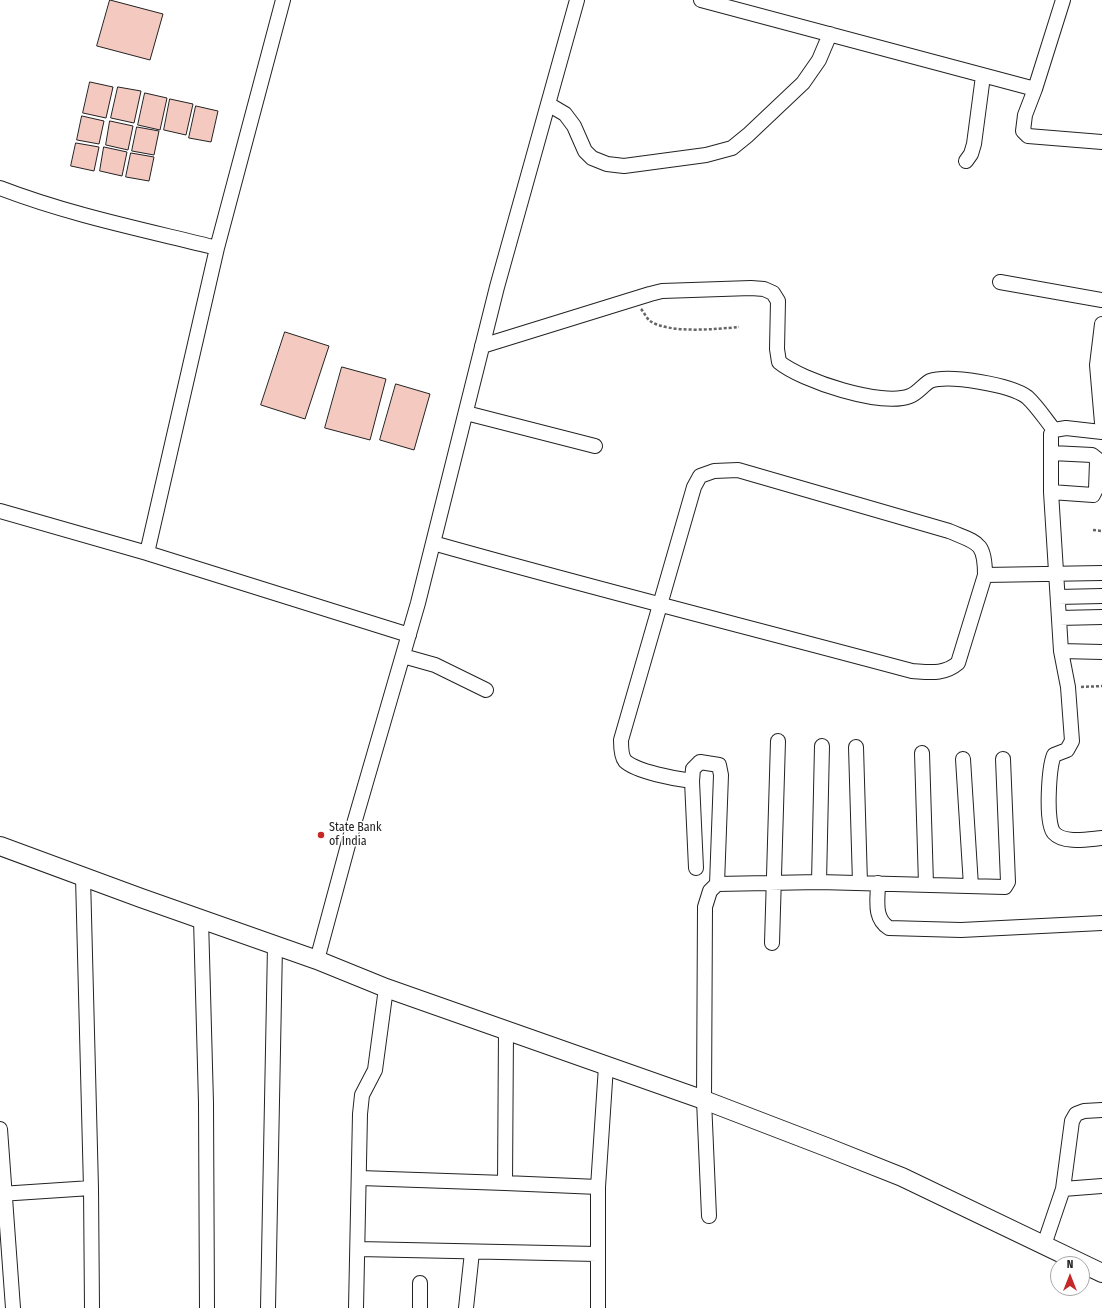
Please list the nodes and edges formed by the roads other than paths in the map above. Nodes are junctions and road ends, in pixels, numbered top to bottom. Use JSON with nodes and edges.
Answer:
{"nodes":[{"id":1,"x":283,"y":0,"type":"edge"},
{"id":2,"x":577,"y":0,"type":"edge"},
{"id":3,"x":701,"y":0,"type":"edge"},
{"id":4,"x":1063,"y":0,"type":"edge"},
{"id":5,"x":830,"y":34,"type":"junction"},
{"id":6,"x":983,"y":76,"type":"junction"},
{"id":7,"x":1035,"y":89,"type":"junction"},
{"id":8,"x":548,"y":104,"type":"junction"},
{"id":9,"x":1102,"y":142,"type":"edge"},
{"id":10,"x":966,"y":161,"type":"dead end"},
{"id":11,"x":0,"y":188,"type":"edge"},
{"id":12,"x":217,"y":248,"type":"junction"},
{"id":13,"x":1000,"y":282,"type":"dead end"},
{"id":14,"x":1102,"y":300,"type":"edge"},
{"id":15,"x":1102,"y":324,"type":"edge"},
{"id":16,"x":482,"y":346,"type":"junction"},
{"id":17,"x":466,"y":413,"type":"junction"},
{"id":18,"x":1102,"y":423,"type":"edge"},
{"id":19,"x":1054,"y":430,"type":"junction"},
{"id":20,"x":1102,"y":432,"type":"edge"},
{"id":21,"x":595,"y":446,"type":"dead end"},
{"id":22,"x":1052,"y":453,"type":"junction"},
{"id":23,"x":1051,"y":492,"type":"junction"},
{"id":24,"x":0,"y":511,"type":"edge"},
{"id":25,"x":434,"y":543,"type":"junction"},
{"id":26,"x":146,"y":553,"type":"junction"},
{"id":27,"x":1102,"y":573,"type":"edge"},
{"id":28,"x":985,"y":575,"type":"junction"},
{"id":29,"x":1057,"y":575,"type":"junction"},
{"id":30,"x":1102,"y":596,"type":"edge"},
{"id":31,"x":1058,"y":597,"type":"junction"},
{"id":32,"x":660,"y":604,"type":"junction"},
{"id":33,"x":1102,"y":617,"type":"edge"},
{"id":34,"x":1059,"y":618,"type":"junction"},
{"id":35,"x":409,"y":636,"type":"junction"},
{"id":36,"x":1061,"y":651,"type":"junction"},
{"id":37,"x":1102,"y":652,"type":"edge"},
{"id":38,"x":403,"y":656,"type":"junction"},
{"id":39,"x":486,"y":690,"type":"dead end"},
{"id":40,"x":778,"y":741,"type":"dead end"},
{"id":41,"x":822,"y":746,"type":"dead end"},
{"id":42,"x":856,"y":747,"type":"dead end"},
{"id":43,"x":922,"y":753,"type":"dead end"},
{"id":44,"x":963,"y":759,"type":"dead end"},
{"id":45,"x":1003,"y":759,"type":"dead end"},
{"id":46,"x":692,"y":781,"type":"junction"},
{"id":47,"x":1102,"y":838,"type":"edge"},
{"id":48,"x":0,"y":846,"type":"edge"},
{"id":49,"x":696,"y":868,"type":"dead end"},
{"id":50,"x":83,"y":877,"type":"junction"},
{"id":51,"x":773,"y":882,"type":"junction"},
{"id":52,"x":819,"y":882,"type":"junction"},
{"id":53,"x":860,"y":883,"type":"junction"},
{"id":54,"x":878,"y":883,"type":"junction"},
{"id":55,"x":717,"y":884,"type":"junction"},
{"id":56,"x":926,"y":884,"type":"junction"},
{"id":57,"x":971,"y":886,"type":"junction"},
{"id":58,"x":201,"y":919,"type":"junction"},
{"id":59,"x":1102,"y":923,"type":"edge"},
{"id":60,"x":772,"y":943,"type":"dead end"},
{"id":61,"x":275,"y":946,"type":"junction"},
{"id":62,"x":317,"y":960,"type":"junction"},
{"id":63,"x":386,"y":988,"type":"junction"},
{"id":64,"x":506,"y":1031,"type":"junction"},
{"id":65,"x":606,"y":1066,"type":"junction"},
{"id":66,"x":704,"y":1100,"type":"junction"},
{"id":67,"x":1102,"y":1110,"type":"edge"},
{"id":68,"x":0,"y":1129,"type":"edge"},
{"id":69,"x":360,"y":1178,"type":"junction"},
{"id":70,"x":505,"y":1183,"type":"junction"},
{"id":71,"x":1102,"y":1186,"type":"edge"},
{"id":72,"x":598,"y":1187,"type":"junction"},
{"id":73,"x":91,"y":1188,"type":"junction"},
{"id":74,"x":1063,"y":1189,"type":"junction"},
{"id":75,"x":2,"y":1194,"type":"edge"},
{"id":76,"x":709,"y":1216,"type":"dead end"},
{"id":77,"x":1044,"y":1245,"type":"junction"},
{"id":78,"x":358,"y":1249,"type":"junction"},
{"id":79,"x":472,"y":1252,"type":"junction"},
{"id":80,"x":597,"y":1254,"type":"junction"},
{"id":81,"x":5,"y":1273,"type":"edge"},
{"id":82,"x":1102,"y":1273,"type":"edge"},
{"id":83,"x":420,"y":1283,"type":"dead end"},
{"id":84,"x":13,"y":1308,"type":"edge"},
{"id":85,"x":92,"y":1308,"type":"edge"},
{"id":86,"x":207,"y":1308,"type":"edge"},
{"id":87,"x":268,"y":1308,"type":"edge"},
{"id":88,"x":356,"y":1308,"type":"edge"},
{"id":89,"x":420,"y":1308,"type":"edge"},
{"id":90,"x":466,"y":1308,"type":"edge"},
{"id":91,"x":598,"y":1308,"type":"edge"}],
"edges":[{"from":1,"to":12,"type":"street"},
{"from":2,"to":8,"type":"street"},
{"from":3,"to":5,"type":"street"},
{"from":4,"to":7,"type":"street"},
{"from":5,"to":6,"type":"street"},
{"from":5,"to":8,"type":"street"},
{"from":6,"to":7,"type":"street"},
{"from":6,"to":10,"type":"street"},
{"from":7,"to":9,"type":"street"},
{"from":8,"to":16,"type":"street"},
{"from":11,"to":12,"type":"street"},
{"from":12,"to":26,"type":"street"},
{"from":13,"to":14,"type":"street"},
{"from":15,"to":18,"type":"street"},
{"from":16,"to":17,"type":"street"},
{"from":16,"to":19,"type":"street"},
{"from":17,"to":21,"type":"street"},
{"from":17,"to":25,"type":"street"},
{"from":19,"to":20,"type":"street"},
{"from":19,"to":22,"type":"street"},
{"from":22,"to":23,"type":"street"},
{"from":22,"to":23,"type":"street"},
{"from":23,"to":29,"type":"street"},
{"from":24,"to":26,"type":"street"},
{"from":25,"to":32,"type":"street"},
{"from":25,"to":35,"type":"street"},
{"from":26,"to":35,"type":"street"},
{"from":27,"to":29,"type":"street"},
{"from":28,"to":29,"type":"street"},
{"from":28,"to":32,"type":"street"},
{"from":28,"to":32,"type":"street"},
{"from":29,"to":31,"type":"street"},
{"from":30,"to":31,"type":"street"},
{"from":31,"to":34,"type":"street"},
{"from":32,"to":46,"type":"street"},
{"from":33,"to":34,"type":"street"},
{"from":34,"to":36,"type":"street"},
{"from":35,"to":38,"type":"street"},
{"from":36,"to":37,"type":"street"},
{"from":36,"to":47,"type":"street"},
{"from":38,"to":39,"type":"street"},
{"from":38,"to":62,"type":"street"},
{"from":40,"to":51,"type":"street"},
{"from":41,"to":52,"type":"street"},
{"from":42,"to":53,"type":"street"},
{"from":43,"to":56,"type":"street"},
{"from":44,"to":57,"type":"street"},
{"from":45,"to":57,"type":"street"},
{"from":46,"to":49,"type":"street"},
{"from":46,"to":55,"type":"street"},
{"from":48,"to":50,"type":"main road"},
{"from":50,"to":58,"type":"main road"},
{"from":50,"to":73,"type":"street"},
{"from":51,"to":52,"type":"street"},
{"from":51,"to":55,"type":"street"},
{"from":51,"to":60,"type":"street"},
{"from":52,"to":53,"type":"street"},
{"from":53,"to":54,"type":"street"},
{"from":54,"to":56,"type":"street"},
{"from":54,"to":59,"type":"street"},
{"from":55,"to":66,"type":"street"},
{"from":56,"to":57,"type":"street"},
{"from":58,"to":61,"type":"main road"},
{"from":58,"to":86,"type":"street"},
{"from":61,"to":62,"type":"main road"},
{"from":61,"to":87,"type":"street"},
{"from":62,"to":63,"type":"main road"},
{"from":63,"to":64,"type":"main road"},
{"from":63,"to":69,"type":"street"},
{"from":64,"to":65,"type":"main road"},
{"from":64,"to":70,"type":"street"},
{"from":65,"to":66,"type":"main road"},
{"from":65,"to":72,"type":"street"},
{"from":66,"to":76,"type":"street"},
{"from":66,"to":77,"type":"main road"},
{"from":67,"to":74,"type":"street"},
{"from":68,"to":75,"type":"street"},
{"from":69,"to":70,"type":"street"},
{"from":69,"to":78,"type":"street"},
{"from":70,"to":72,"type":"street"},
{"from":71,"to":74,"type":"street"},
{"from":72,"to":80,"type":"street"},
{"from":73,"to":75,"type":"street"},
{"from":73,"to":85,"type":"street"},
{"from":74,"to":77,"type":"street"},
{"from":75,"to":81,"type":"street"},
{"from":77,"to":82,"type":"main road"},
{"from":78,"to":79,"type":"street"},
{"from":78,"to":88,"type":"street"},
{"from":79,"to":80,"type":"street"},
{"from":79,"to":90,"type":"street"},
{"from":80,"to":91,"type":"street"},
{"from":81,"to":84,"type":"street"},
{"from":83,"to":89,"type":"street"}]}
